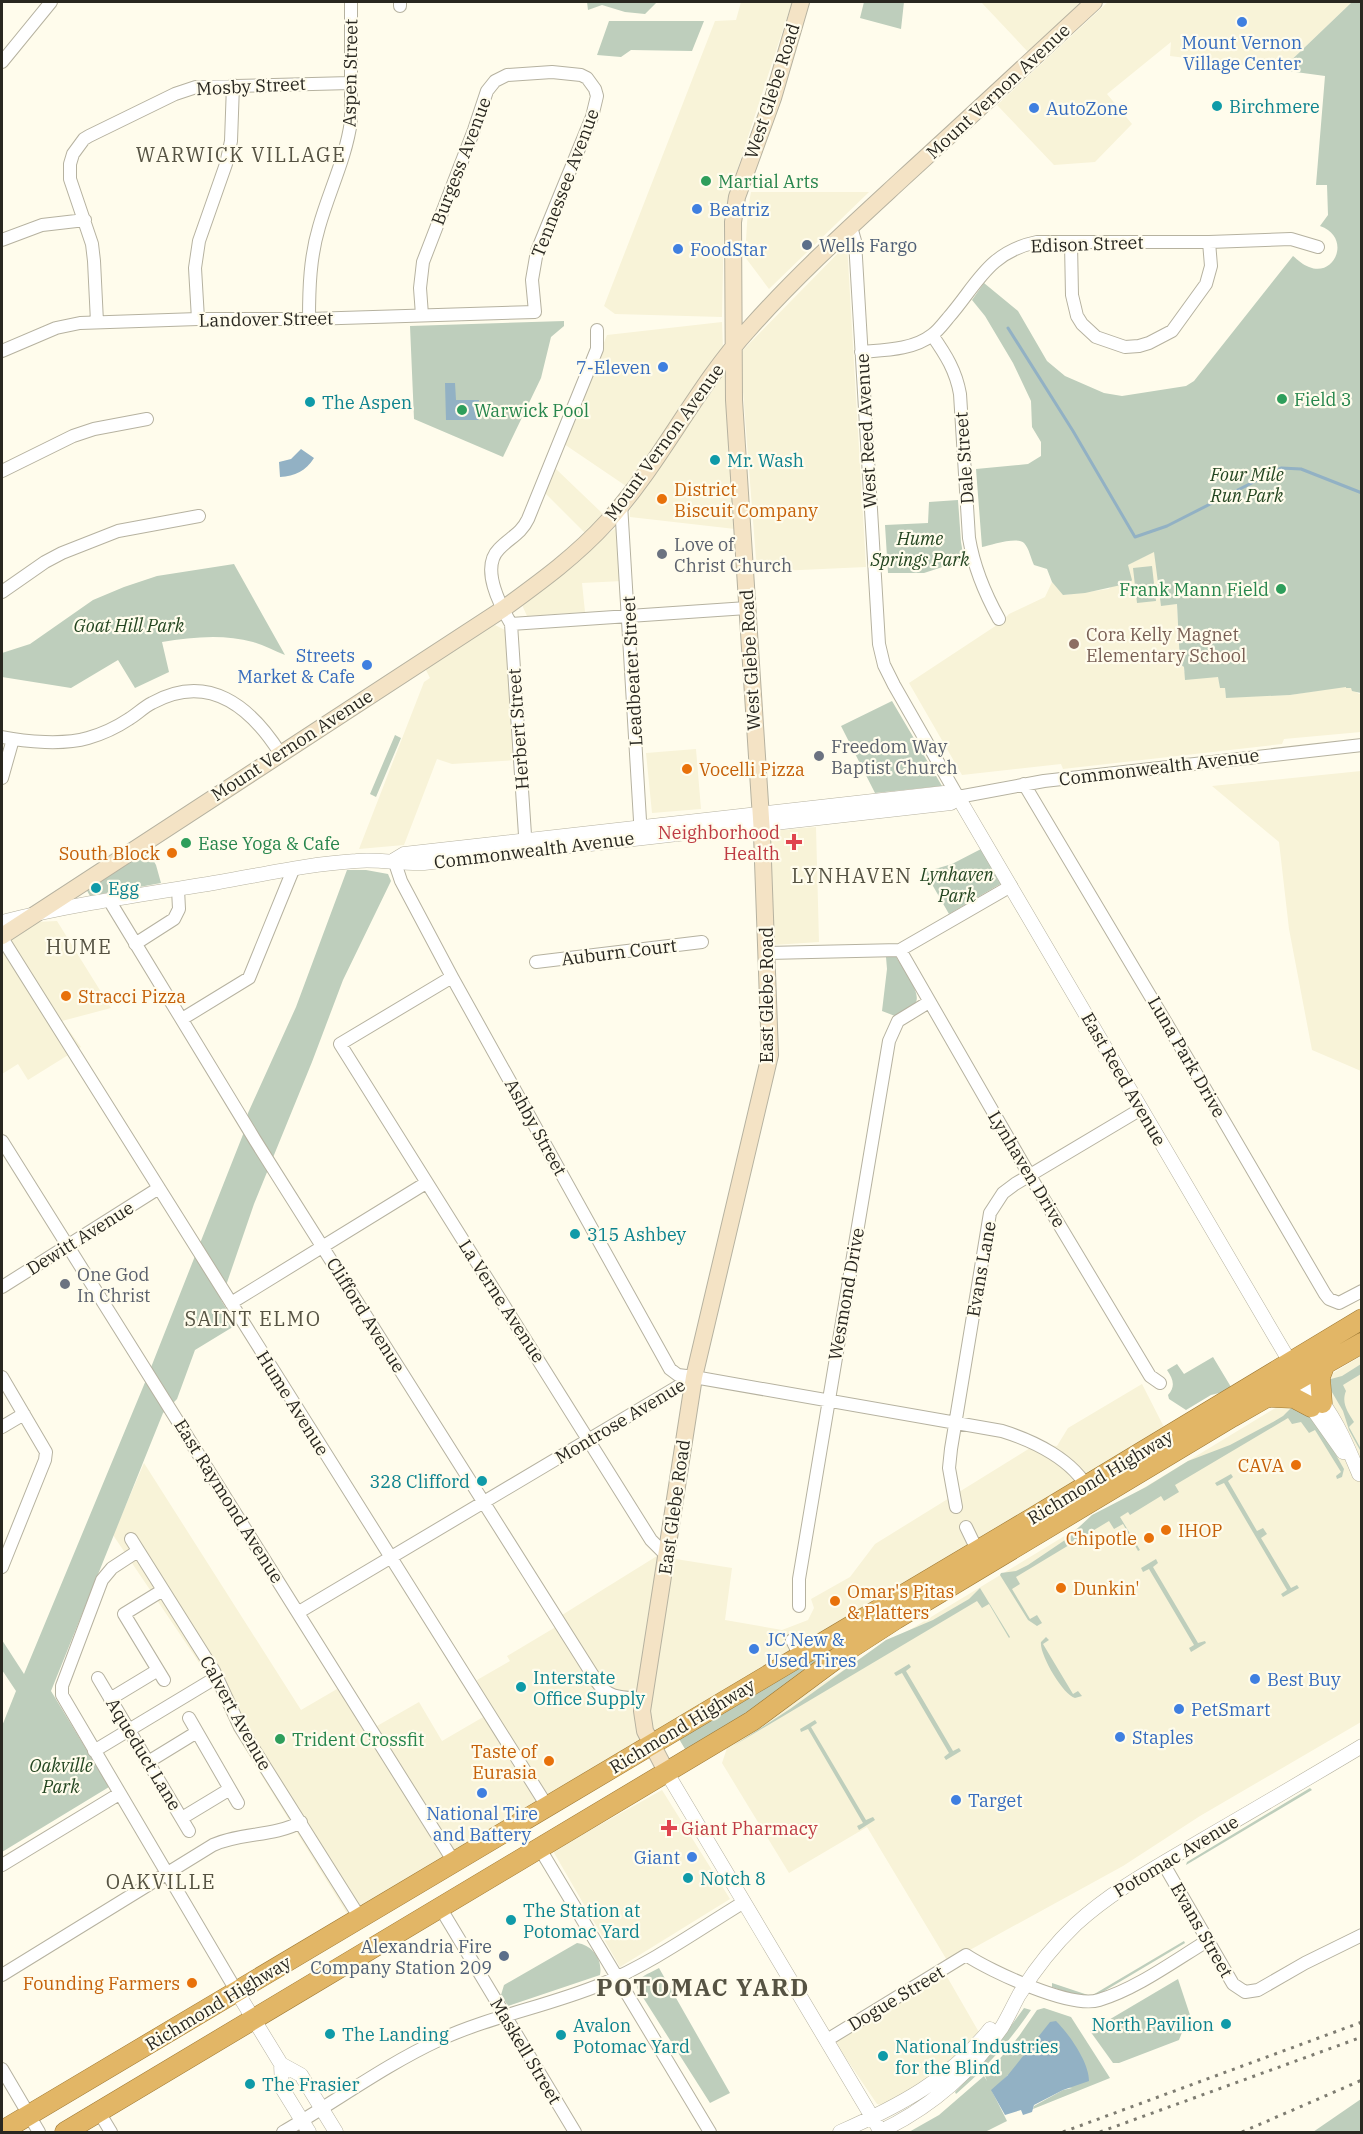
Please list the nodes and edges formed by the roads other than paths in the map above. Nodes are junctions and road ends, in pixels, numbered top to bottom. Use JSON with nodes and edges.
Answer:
{"nodes":[{"id":1,"x":51,"y":2,"type":"edge"},
{"id":2,"x":351,"y":2,"type":"edge"},
{"id":3,"x":801,"y":2,"type":"edge"},
{"id":4,"x":1094,"y":2,"type":"edge"},
{"id":5,"x":2,"y":62,"type":"edge"},
{"id":6,"x":567,"y":73,"type":"joint"},
{"id":7,"x":351,"y":83,"type":"junction"},
{"id":8,"x":232,"y":85,"type":"junction"},
{"id":9,"x":85,"y":220,"type":"junction"},
{"id":10,"x":851,"y":227,"type":"junction"},
{"id":11,"x":2,"y":240,"type":"edge"},
{"id":12,"x":1209,"y":242,"type":"junction"},
{"id":13,"x":1071,"y":243,"type":"junction"},
{"id":14,"x":1318,"y":247,"type":"dead end"},
{"id":15,"x":535,"y":312,"type":"joint"},
{"id":16,"x":422,"y":315,"type":"junction"},
{"id":17,"x":198,"y":319,"type":"junction"},
{"id":18,"x":309,"y":319,"type":"junction"},
{"id":19,"x":97,"y":322,"type":"junction"},
{"id":20,"x":597,"y":330,"type":"dead end"},
{"id":21,"x":932,"y":336,"type":"junction"},
{"id":22,"x":733,"y":348,"type":"junction"},
{"id":23,"x":2,"y":351,"type":"edge"},
{"id":24,"x":861,"y":352,"type":"junction"},
{"id":25,"x":147,"y":419,"type":"dead end"},
{"id":26,"x":2,"y":471,"type":"edge"},
{"id":27,"x":621,"y":504,"type":"junction"},
{"id":28,"x":199,"y":516,"type":"dead end"},
{"id":29,"x":2,"y":592,"type":"edge"},
{"id":30,"x":747,"y":608,"type":"junction"},
{"id":31,"x":507,"y":616,"type":"junction"},
{"id":32,"x":628,"y":616,"type":"junction"},
{"id":33,"x":999,"y":619,"type":"dead end"},
{"id":34,"x":7,"y":738,"type":"edge"},
{"id":35,"x":1362,"y":745,"type":"edge"},
{"id":36,"x":280,"y":753,"type":"junction"},
{"id":37,"x":2,"y":778,"type":"edge"},
{"id":38,"x":1024,"y":784,"type":"junction"},
{"id":39,"x":958,"y":797,"type":"junction"},
{"id":40,"x":760,"y":820,"type":"junction"},
{"id":41,"x":641,"y":833,"type":"junction"},
{"id":42,"x":526,"y":846,"type":"junction"},
{"id":43,"x":394,"y":860,"type":"junction"},
{"id":44,"x":293,"y":870,"type":"junction"},
{"id":45,"x":1011,"y":886,"type":"junction"},
{"id":46,"x":178,"y":889,"type":"junction"},
{"id":47,"x":109,"y":900,"type":"junction"},
{"id":48,"x":36,"y":913,"type":"junction"},
{"id":49,"x":2,"y":922,"type":"edge"},
{"id":50,"x":2,"y":937,"type":"edge"},
{"id":51,"x":702,"y":942,"type":"dead end"},
{"id":52,"x":135,"y":944,"type":"junction"},
{"id":53,"x":900,"y":950,"type":"junction"},
{"id":54,"x":767,"y":953,"type":"junction"},
{"id":55,"x":536,"y":962,"type":"dead end"},
{"id":56,"x":452,"y":977,"type":"junction"},
{"id":57,"x":929,"y":1002,"type":"junction"},
{"id":58,"x":182,"y":1019,"type":"junction"},
{"id":59,"x":1141,"y":1109,"type":"junction"},
{"id":60,"x":2,"y":1141,"type":"edge"},
{"id":61,"x":1030,"y":1176,"type":"junction"},
{"id":62,"x":426,"y":1184,"type":"junction"},
{"id":63,"x":159,"y":1188,"type":"junction"},
{"id":64,"x":68,"y":1245,"type":"junction"},
{"id":65,"x":323,"y":1247,"type":"junction"},
{"id":66,"x":2,"y":1287,"type":"edge"},
{"id":67,"x":1362,"y":1291,"type":"edge"},
{"id":68,"x":231,"y":1303,"type":"junction"},
{"id":69,"x":1362,"y":1319,"type":"edge"},
{"id":70,"x":1362,"y":1343,"type":"edge"},
{"id":71,"x":1300,"y":1370,"type":"junction"},
{"id":72,"x":2,"y":1377,"type":"edge"},
{"id":73,"x":694,"y":1377,"type":"junction"},
{"id":74,"x":1160,"y":1383,"type":"dead end"},
{"id":75,"x":1267,"y":1397,"type":"junction"},
{"id":76,"x":828,"y":1400,"type":"junction"},
{"id":77,"x":1317,"y":1405,"type":"junction"},
{"id":78,"x":24,"y":1414,"type":"junction"},
{"id":79,"x":955,"y":1422,"type":"junction"},
{"id":80,"x":2,"y":1427,"type":"edge"},
{"id":81,"x":590,"y":1440,"type":"junction"},
{"id":82,"x":1360,"y":1476,"type":"edge"},
{"id":83,"x":1090,"y":1492,"type":"junction"},
{"id":84,"x":484,"y":1502,"type":"junction"},
{"id":85,"x":956,"y":1507,"type":"dead end"},
{"id":86,"x":966,"y":1527,"type":"dead end"},
{"id":87,"x":131,"y":1539,"type":"dead end"},
{"id":88,"x":138,"y":1551,"type":"junction"},
{"id":89,"x":667,"y":1556,"type":"junction"},
{"id":90,"x":980,"y":1558,"type":"junction"},
{"id":91,"x":390,"y":1559,"type":"junction"},
{"id":92,"x":2,"y":1567,"type":"edge"},
{"id":93,"x":163,"y":1590,"type":"junction"},
{"id":94,"x":800,"y":1606,"type":"dead end"},
{"id":95,"x":299,"y":1612,"type":"junction"},
{"id":96,"x":217,"y":1677,"type":"junction"},
{"id":97,"x":98,"y":1678,"type":"dead end"},
{"id":98,"x":110,"y":1699,"type":"junction"},
{"id":99,"x":645,"y":1699,"type":"junction"},
{"id":100,"x":189,"y":1718,"type":"dead end"},
{"id":101,"x":129,"y":1730,"type":"junction"},
{"id":102,"x":197,"y":1732,"type":"junction"},
{"id":103,"x":651,"y":1744,"type":"junction"},
{"id":104,"x":1362,"y":1746,"type":"edge"},
{"id":105,"x":94,"y":1751,"type":"junction"},
{"id":106,"x":148,"y":1762,"type":"junction"},
{"id":107,"x":667,"y":1773,"type":"junction"},
{"id":108,"x":230,"y":1789,"type":"junction"},
{"id":109,"x":119,"y":1794,"type":"junction"},
{"id":110,"x":238,"y":1803,"type":"dead end"},
{"id":111,"x":548,"y":1806,"type":"junction"},
{"id":112,"x":182,"y":1818,"type":"junction"},
{"id":113,"x":300,"y":1822,"type":"junction"},
{"id":114,"x":189,"y":1831,"type":"dead end"},
{"id":115,"x":540,"y":1849,"type":"junction"},
{"id":116,"x":454,"y":1862,"type":"junction"},
{"id":117,"x":1163,"y":1863,"type":"junction"},
{"id":118,"x":2,"y":1865,"type":"edge"},
{"id":119,"x":167,"y":1874,"type":"junction"},
{"id":120,"x":744,"y":1902,"type":"junction"},
{"id":121,"x":441,"y":1909,"type":"junction"},
{"id":122,"x":360,"y":1918,"type":"junction"},
{"id":123,"x":1362,"y":1935,"type":"edge"},
{"id":124,"x":1207,"y":1941,"type":"junction"},
{"id":125,"x":2,"y":1975,"type":"edge"},
{"id":126,"x":617,"y":1977,"type":"junction"},
{"id":127,"x":1026,"y":1985,"type":"junction"},
{"id":128,"x":237,"y":1992,"type":"junction"},
{"id":129,"x":1017,"y":1998,"type":"junction"},
{"id":130,"x":506,"y":2017,"type":"junction"},
{"id":131,"x":254,"y":2020,"type":"junction"},
{"id":132,"x":827,"y":2040,"type":"junction"},
{"id":133,"x":281,"y":2064,"type":"junction"},
{"id":134,"x":2,"y":2069,"type":"edge"},
{"id":135,"x":322,"y":2109,"type":"junction"},
{"id":136,"x":99,"y":2112,"type":"junction"},
{"id":137,"x":29,"y":2115,"type":"junction"},
{"id":138,"x":873,"y":2118,"type":"junction"},
{"id":139,"x":306,"y":2127,"type":"edge"},
{"id":140,"x":2,"y":2131,"type":"edge"},
{"id":141,"x":880,"y":2132,"type":"edge"},
{"id":142,"x":39,"y":2133,"type":"edge"},
{"id":143,"x":65,"y":2133,"type":"edge"},
{"id":144,"x":111,"y":2133,"type":"edge"},
{"id":145,"x":283,"y":2133,"type":"edge"},
{"id":146,"x":336,"y":2133,"type":"edge"},
{"id":147,"x":575,"y":2133,"type":"edge"},
{"id":148,"x":710,"y":2133,"type":"edge"},
{"id":149,"x":840,"y":2133,"type":"edge"}],
"edges":[{"from":1,"to":5,"type":"street"},
{"from":2,"to":7,"type":"street","name":"Aspen Street"},
{"from":3,"to":22,"type":"main road","name":"West Glebe Road"},
{"from":4,"to":10,"type":"main road","name":"Mount Vernon Avenue"},
{"from":6,"to":15,"type":"street","name":"Tennessee Avenue"},
{"from":6,"to":16,"type":"street","name":"Burgess Avenue"},
{"from":7,"to":8,"type":"street","name":"Mosby Street"},
{"from":7,"to":18,"type":"street","name":"Aspen Street"},
{"from":8,"to":9,"type":"street","name":"Mosby Street"},
{"from":8,"to":17,"type":"street"},
{"from":9,"to":11,"type":"street"},
{"from":9,"to":19,"type":"street","name":"Mosby Street"},
{"from":10,"to":22,"type":"main road","name":"Mount Vernon Avenue"},
{"from":10,"to":24,"type":"street","name":"West Reed Avenue"},
{"from":12,"to":13,"type":"street","name":"Edison Street"},
{"from":12,"to":13,"type":"street"},
{"from":12,"to":14,"type":"street","name":"Edison Street"},
{"from":13,"to":21,"type":"street","name":"Edison Street"},
{"from":15,"to":16,"type":"street","name":"Landover Street"},
{"from":16,"to":18,"type":"street","name":"Landover Street"},
{"from":17,"to":18,"type":"street","name":"Landover Street"},
{"from":17,"to":19,"type":"street","name":"Landover Street"},
{"from":19,"to":23,"type":"street","name":"Landover Street"},
{"from":20,"to":31,"type":"street","name":"Herbert Street"},
{"from":21,"to":24,"type":"street","name":"Edison Street"},
{"from":21,"to":33,"type":"street","name":"Dale Street"},
{"from":22,"to":27,"type":"main road","name":"Mount Vernon Avenue"},
{"from":22,"to":30,"type":"main road","name":"West Glebe Road"},
{"from":24,"to":39,"type":"street","name":"West Reed Avenue"},
{"from":25,"to":26,"type":"street"},
{"from":27,"to":31,"type":"main road","name":"Mount Vernon Avenue"},
{"from":27,"to":32,"type":"street","name":"Leadbeater Street"},
{"from":28,"to":29,"type":"street"},
{"from":30,"to":32,"type":"street"},
{"from":30,"to":40,"type":"main road","name":"West Glebe Road"},
{"from":31,"to":32,"type":"street"},
{"from":31,"to":36,"type":"main road","name":"Mount Vernon Avenue"},
{"from":31,"to":42,"type":"street","name":"Herbert Street"},
{"from":32,"to":41,"type":"street","name":"Leadbeater Street"},
{"from":34,"to":36,"type":"street"},
{"from":34,"to":37,"type":"street"},
{"from":35,"to":38,"type":"street","name":"Commonwealth Avenue"},
{"from":36,"to":48,"type":"main road","name":"Mount Vernon Avenue"},
{"from":38,"to":39,"type":"street","name":"Commonwealth Avenue"},
{"from":38,"to":67,"type":"street","name":"Luna Park Drive"},
{"from":39,"to":40,"type":"street","name":"Commonwealth Avenue"},
{"from":39,"to":45,"type":"street","name":"East Reed Avenue"},
{"from":40,"to":41,"type":"street","name":"Commonwealth Avenue"},
{"from":40,"to":54,"type":"main road","name":"East Glebe Road"},
{"from":41,"to":42,"type":"street","name":"Commonwealth Avenue"},
{"from":42,"to":43,"type":"street","name":"Commonwealth Avenue"},
{"from":43,"to":44,"type":"street","name":"Commonwealth Avenue"},
{"from":43,"to":56,"type":"street","name":"Ashby Street"},
{"from":44,"to":46,"type":"street","name":"Commonwealth Avenue"},
{"from":44,"to":58,"type":"street"},
{"from":45,"to":53,"type":"street"},
{"from":45,"to":59,"type":"street","name":"East Reed Avenue"},
{"from":46,"to":47,"type":"street","name":"Commonwealth Avenue"},
{"from":46,"to":52,"type":"street"},
{"from":47,"to":48,"type":"street","name":"Commonwealth Avenue"},
{"from":47,"to":52,"type":"street","name":"Clifford Avenue"},
{"from":48,"to":49,"type":"street","name":"Commonwealth Avenue"},
{"from":48,"to":50,"type":"main road","name":"Mount Vernon Avenue"},
{"from":50,"to":63,"type":"street","name":"Hume Avenue"},
{"from":51,"to":55,"type":"street","name":"Auburn Court"},
{"from":52,"to":58,"type":"street","name":"Clifford Avenue"},
{"from":53,"to":54,"type":"street"},
{"from":53,"to":57,"type":"street","name":"Lynhaven Drive"},
{"from":54,"to":73,"type":"main road","name":"East Glebe Road"},
{"from":56,"to":62,"type":"street","name":"La Verne Avenue"},
{"from":56,"to":73,"type":"street","name":"Ashby Street"},
{"from":57,"to":61,"type":"street","name":"Lynhaven Drive"},
{"from":57,"to":76,"type":"street","name":"Wesmond Drive"},
{"from":58,"to":65,"type":"street","name":"Clifford Avenue"},
{"from":59,"to":61,"type":"street","name":"Evans Lane"},
{"from":59,"to":71,"type":"street","name":"East Reed Avenue"},
{"from":60,"to":64,"type":"street","name":"East Raymond Avenue"},
{"from":61,"to":74,"type":"street","name":"Lynhaven Drive"},
{"from":61,"to":79,"type":"street","name":"Evans Lane"},
{"from":62,"to":65,"type":"street"},
{"from":62,"to":81,"type":"street","name":"La Verne Avenue"},
{"from":63,"to":64,"type":"street","name":"Dewitt Avenue"},
{"from":63,"to":68,"type":"street","name":"Hume Avenue"},
{"from":64,"to":66,"type":"street","name":"Dewitt Avenue"},
{"from":64,"to":95,"type":"street","name":"East Raymond Avenue"},
{"from":65,"to":68,"type":"street"},
{"from":65,"to":84,"type":"street","name":"Clifford Avenue"},
{"from":68,"to":91,"type":"street","name":"Hume Avenue"},
{"from":69,"to":71,"type":"highway"},
{"from":70,"to":71,"type":"highway","name":"Richmond Highway"},
{"from":71,"to":75,"type":"highway","name":"Richmond Highway"},
{"from":71,"to":77,"type":"street","name":"East Reed Avenue"},
{"from":71,"to":77,"type":"highway"},
{"from":71,"to":83,"type":"highway","name":"Richmond Highway"},
{"from":72,"to":78,"type":"street"},
{"from":73,"to":76,"type":"street","name":"Montrose Avenue"},
{"from":73,"to":81,"type":"street","name":"Montrose Avenue"},
{"from":73,"to":89,"type":"main road","name":"East Glebe Road"},
{"from":75,"to":77,"type":"highway"},
{"from":75,"to":83,"type":"highway","name":"Richmond Highway"},
{"from":76,"to":79,"type":"street","name":"Montrose Avenue"},
{"from":76,"to":94,"type":"street","name":"Wesmond Drive"},
{"from":77,"to":82,"type":"street","name":"East Reed Avenue"},
{"from":78,"to":80,"type":"street"},
{"from":78,"to":92,"type":"street"},
{"from":79,"to":83,"type":"street","name":"Montrose Avenue"},
{"from":79,"to":85,"type":"street","name":"Evans Lane"},
{"from":81,"to":84,"type":"street","name":"Montrose Avenue"},
{"from":81,"to":89,"type":"street","name":"La Verne Avenue"},
{"from":83,"to":90,"type":"highway","name":"Richmond Highway"},
{"from":84,"to":91,"type":"street","name":"Montrose Avenue"},
{"from":84,"to":99,"type":"street","name":"Clifford Avenue"},
{"from":86,"to":90,"type":"street"},
{"from":87,"to":88,"type":"street","name":"Calvert Avenue"},
{"from":88,"to":93,"type":"street","name":"Calvert Avenue"},
{"from":88,"to":105,"type":"street"},
{"from":89,"to":99,"type":"main road","name":"East Glebe Road"},
{"from":90,"to":103,"type":"highway","name":"Richmond Highway"},
{"from":90,"to":107,"type":"highway","name":"Richmond Highway"},
{"from":91,"to":95,"type":"street","name":"Montrose Avenue"},
{"from":91,"to":111,"type":"street","name":"Hume Avenue"},
{"from":93,"to":96,"type":"street","name":"Calvert Avenue"},
{"from":93,"to":98,"type":"street"},
{"from":95,"to":116,"type":"street","name":"East Raymond Avenue"},
{"from":96,"to":101,"type":"street"},
{"from":96,"to":113,"type":"street","name":"Calvert Avenue"},
{"from":97,"to":98,"type":"street","name":"Aqueduct Lane"},
{"from":98,"to":101,"type":"street","name":"Aqueduct Lane"},
{"from":99,"to":103,"type":"main road","name":"East Glebe Road"},
{"from":100,"to":102,"type":"street"},
{"from":101,"to":105,"type":"street"},
{"from":101,"to":106,"type":"street","name":"Aqueduct Lane"},
{"from":102,"to":106,"type":"street"},
{"from":102,"to":108,"type":"street"},
{"from":103,"to":107,"type":"main road","name":"East Glebe Road"},
{"from":103,"to":111,"type":"highway","name":"Richmond Highway"},
{"from":104,"to":117,"type":"street","name":"Potomac Avenue"},
{"from":105,"to":109,"type":"street"},
{"from":106,"to":112,"type":"street","name":"Aqueduct Lane"},
{"from":107,"to":115,"type":"highway","name":"Richmond Highway"},
{"from":107,"to":120,"type":"street","name":"East Glebe Road"},
{"from":108,"to":110,"type":"street"},
{"from":108,"to":112,"type":"street"},
{"from":109,"to":118,"type":"street"},
{"from":109,"to":119,"type":"street"},
{"from":111,"to":116,"type":"highway","name":"Richmond Highway"},
{"from":112,"to":114,"type":"street","name":"Aqueduct Lane"},
{"from":113,"to":119,"type":"street"},
{"from":113,"to":122,"type":"street","name":"Calvert Avenue"},
{"from":115,"to":121,"type":"highway","name":"Richmond Highway"},
{"from":115,"to":126,"type":"street"},
{"from":116,"to":122,"type":"highway","name":"Richmond Highway"},
{"from":117,"to":124,"type":"street","name":"Evans Street"},
{"from":117,"to":127,"type":"street","name":"Potomac Avenue"},
{"from":119,"to":125,"type":"street"},
{"from":119,"to":128,"type":"street"},
{"from":120,"to":126,"type":"street"},
{"from":120,"to":132,"type":"street","name":"East Glebe Road"},
{"from":121,"to":130,"type":"street","name":"Maskell Street"},
{"from":121,"to":131,"type":"highway","name":"Richmond Highway"},
{"from":122,"to":128,"type":"highway","name":"Richmond Highway"},
{"from":123,"to":124,"type":"street","name":"Evans Street"},
{"from":124,"to":127,"type":"street"},
{"from":126,"to":130,"type":"street"},
{"from":126,"to":148,"type":"street"},
{"from":127,"to":129,"type":"street","name":"Potomac Avenue"},
{"from":127,"to":132,"type":"street","name":"Dogue Street"},
{"from":128,"to":131,"type":"street"},
{"from":128,"to":137,"type":"highway","name":"Richmond Highway"},
{"from":129,"to":138,"type":"street","name":"Potomac Avenue"},
{"from":129,"to":141,"type":"street","name":"Potomac Avenue"},
{"from":130,"to":135,"type":"street"},
{"from":130,"to":147,"type":"street","name":"Maskell Street"},
{"from":131,"to":133,"type":"street"},
{"from":131,"to":136,"type":"highway","name":"Richmond Highway"},
{"from":132,"to":138,"type":"street","name":"East Glebe Road"},
{"from":133,"to":135,"type":"street"},
{"from":133,"to":139,"type":"street"},
{"from":134,"to":137,"type":"street"},
{"from":135,"to":139,"type":"street"},
{"from":135,"to":146,"type":"street"},
{"from":136,"to":143,"type":"highway","name":"Richmond Highway"},
{"from":136,"to":144,"type":"street"},
{"from":137,"to":140,"type":"highway","name":"Richmond Highway"},
{"from":137,"to":142,"type":"street"},
{"from":138,"to":141,"type":"street","name":"East Glebe Road"},
{"from":138,"to":149,"type":"street","name":"Potomac Avenue"},
{"from":139,"to":145,"type":"street"}]}
